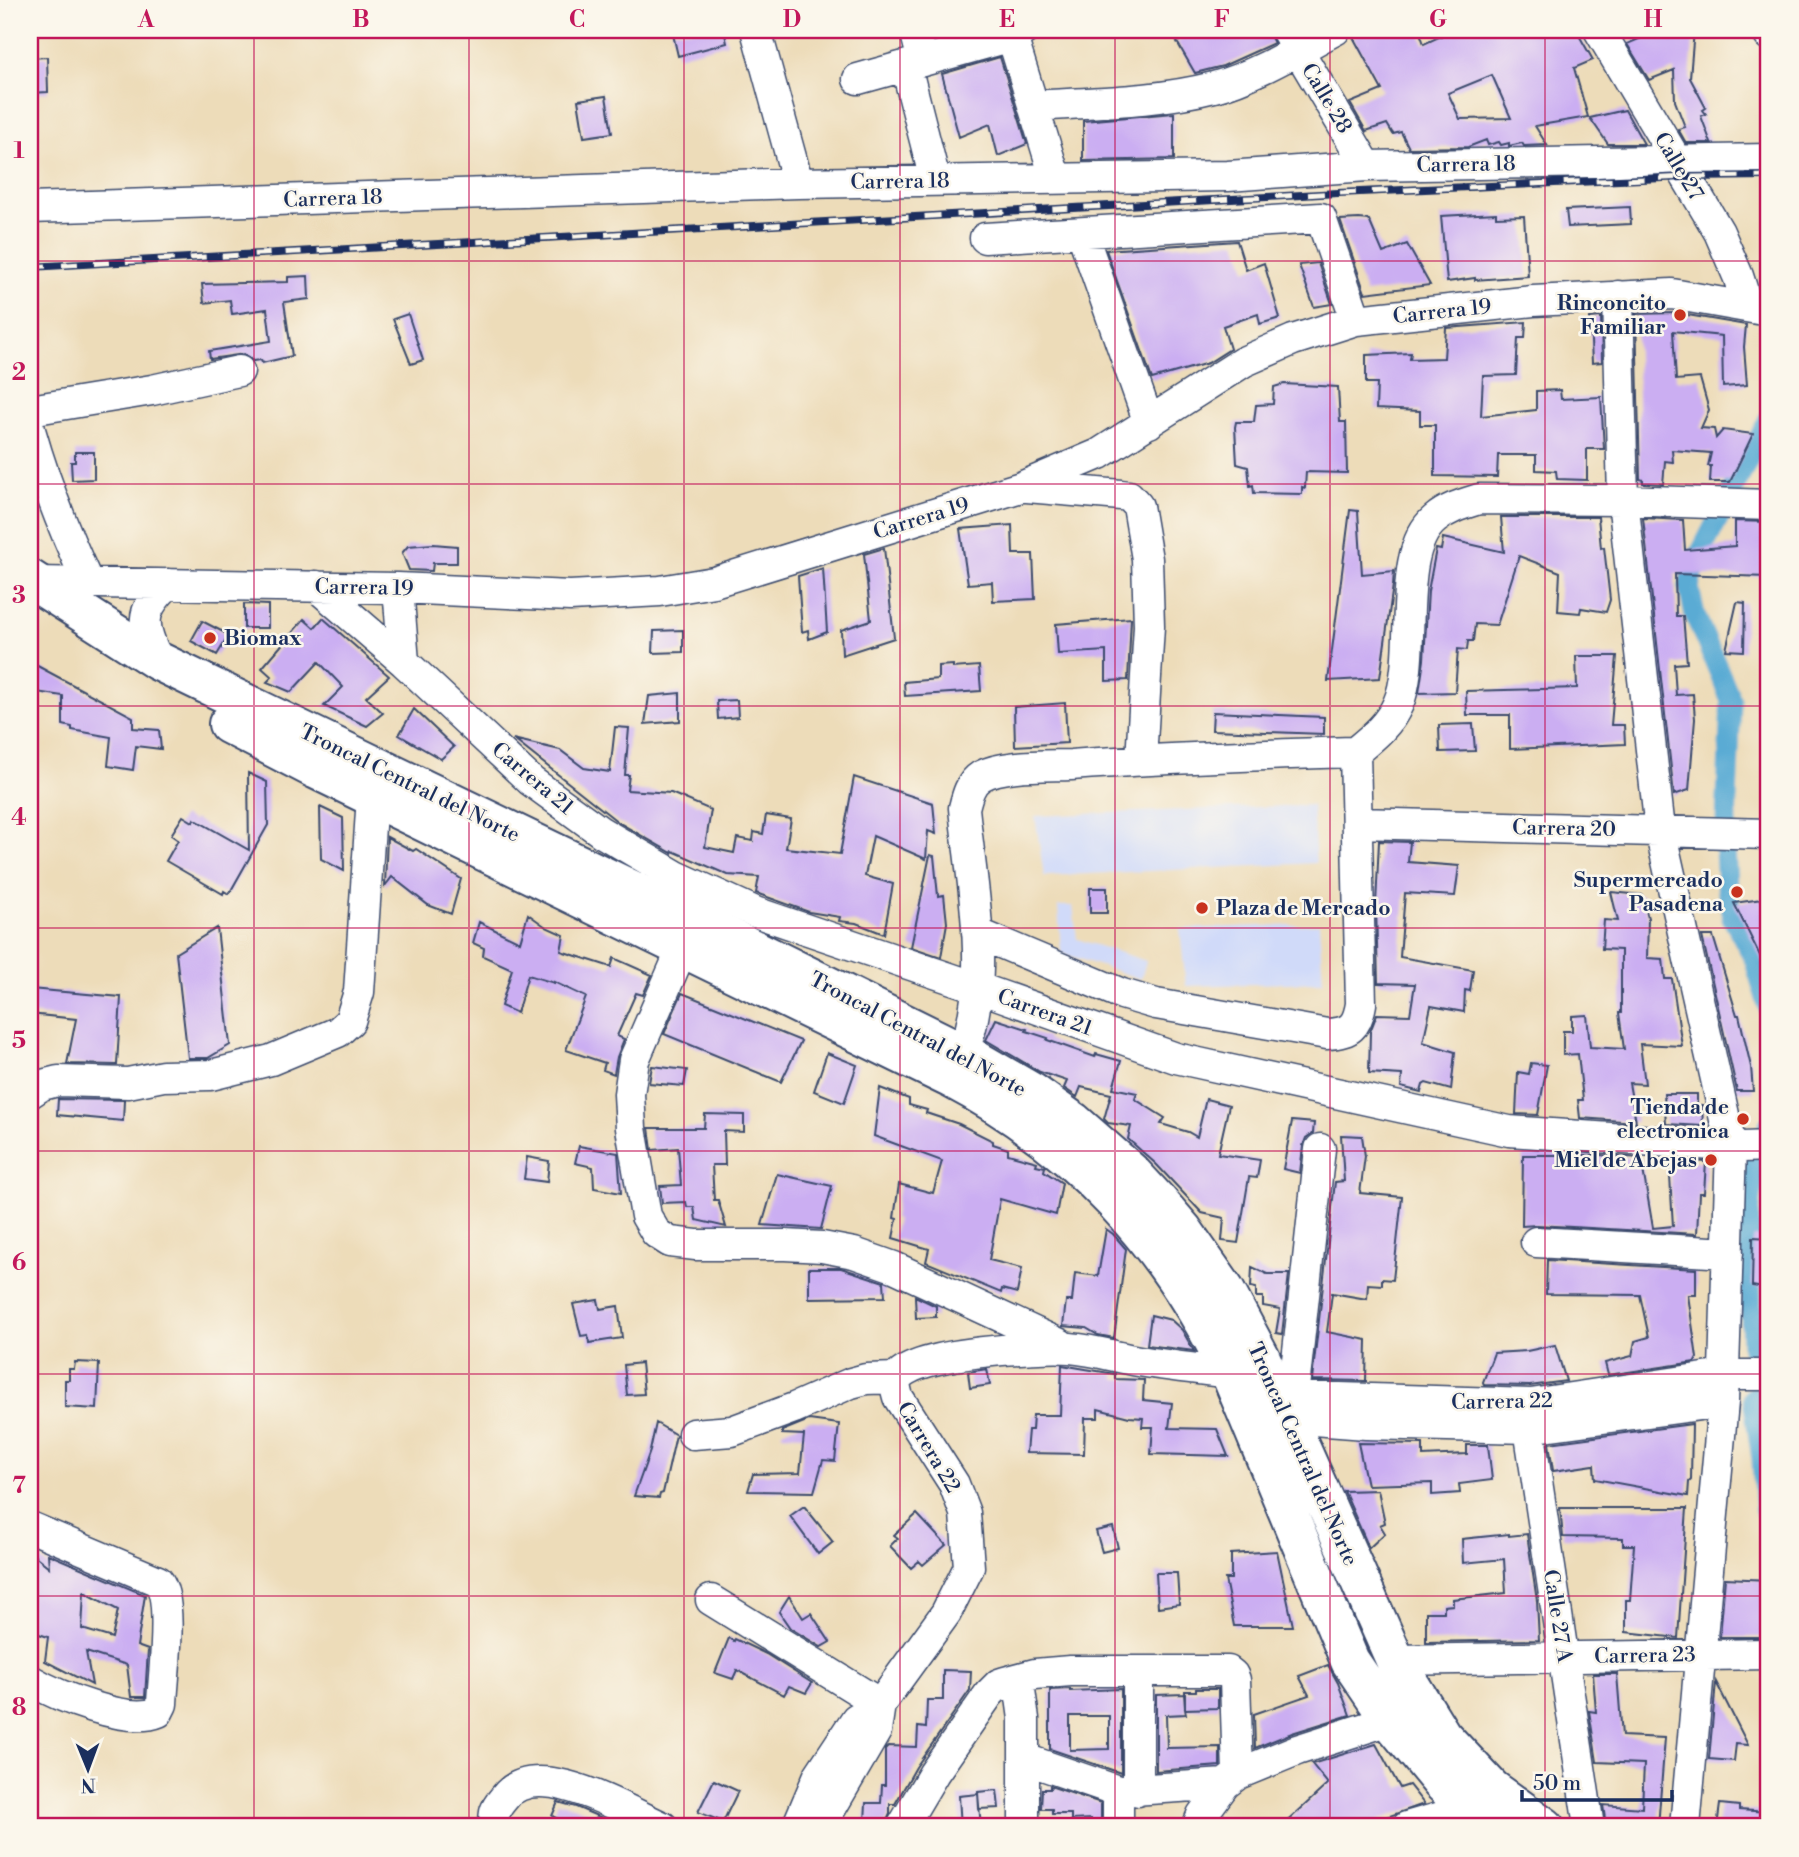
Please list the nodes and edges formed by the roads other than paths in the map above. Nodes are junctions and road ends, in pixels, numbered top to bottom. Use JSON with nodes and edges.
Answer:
{"nodes":[{"id":1,"x":756,"y":30,"type":"edge"},
{"id":2,"x":915,"y":30,"type":"edge"},
{"id":3,"x":1335,"y":30,"type":"edge"},
{"id":4,"x":1599,"y":30,"type":"edge"},
{"id":5,"x":1766,"y":30,"type":"edge"},
{"id":6,"x":1016,"y":32,"type":"edge"},
{"id":7,"x":1769,"y":35,"type":"edge"},
{"id":8,"x":1292,"y":40,"type":"edge"},
{"id":9,"x":915,"y":63,"type":"junction"},
{"id":10,"x":858,"y":79,"type":"dead end"},
{"id":11,"x":1033,"y":106,"type":"junction"},
{"id":12,"x":1769,"y":159,"type":"edge"},
{"id":13,"x":1676,"y":160,"type":"junction"},
{"id":14,"x":1367,"y":166,"type":"junction"},
{"id":15,"x":1055,"y":177,"type":"junction"},
{"id":16,"x":934,"y":180,"type":"junction"},
{"id":17,"x":798,"y":183,"type":"junction"},
{"id":18,"x":30,"y":208,"type":"edge"},
{"id":19,"x":1082,"y":233,"type":"junction"},
{"id":20,"x":985,"y":238,"type":"dead end"},
{"id":21,"x":1618,"y":296,"type":"junction"},
{"id":22,"x":1758,"y":309,"type":"edge"},
{"id":23,"x":1356,"y":320,"type":"junction"},
{"id":24,"x":239,"y":372,"type":"dead end"},
{"id":25,"x":30,"y":410,"type":"edge"},
{"id":26,"x":1149,"y":423,"type":"junction"},
{"id":27,"x":30,"y":430,"type":"edge"},
{"id":28,"x":1021,"y":486,"type":"junction"},
{"id":29,"x":1623,"y":500,"type":"junction"},
{"id":30,"x":1769,"y":505,"type":"edge"},
{"id":31,"x":88,"y":583,"type":"junction"},
{"id":32,"x":168,"y":584,"type":"junction"},
{"id":33,"x":316,"y":586,"type":"junction"},
{"id":34,"x":398,"y":587,"type":"junction"},
{"id":35,"x":31,"y":590,"type":"edge"},
{"id":36,"x":158,"y":662,"type":"junction"},
{"id":37,"x":404,"y":663,"type":"junction"},
{"id":38,"x":1356,"y":752,"type":"junction"},
{"id":39,"x":1142,"y":760,"type":"junction"},
{"id":40,"x":372,"y":796,"type":"junction"},
{"id":41,"x":1358,"y":823,"type":"junction"},
{"id":42,"x":1660,"y":830,"type":"junction"},
{"id":43,"x":1742,"y":833,"type":"edge"},
{"id":44,"x":977,"y":933,"type":"junction"},
{"id":45,"x":683,"y":947,"type":"junction"},
{"id":46,"x":976,"y":987,"type":"junction"},
{"id":47,"x":957,"y":1065,"type":"junction"},
{"id":48,"x":30,"y":1093,"type":"edge"},
{"id":49,"x":1748,"y":1146,"type":"edge"},
{"id":50,"x":1320,"y":1149,"type":"dead end"},
{"id":51,"x":1536,"y":1242,"type":"dead end"},
{"id":52,"x":1728,"y":1253,"type":"junction"},
{"id":53,"x":1071,"y":1348,"type":"junction"},
{"id":54,"x":1230,"y":1373,"type":"junction"},
{"id":55,"x":1769,"y":1375,"type":"edge"},
{"id":56,"x":897,"y":1377,"type":"junction"},
{"id":57,"x":1724,"y":1389,"type":"junction"},
{"id":58,"x":1288,"y":1408,"type":"junction"},
{"id":59,"x":1530,"y":1416,"type":"junction"},
{"id":60,"x":693,"y":1434,"type":"dead end"},
{"id":61,"x":30,"y":1527,"type":"edge"},
{"id":62,"x":711,"y":1600,"type":"dead end"},
{"id":63,"x":1701,"y":1654,"type":"junction"},
{"id":64,"x":1769,"y":1654,"type":"edge"},
{"id":65,"x":1564,"y":1656,"type":"junction"},
{"id":66,"x":1395,"y":1660,"type":"junction"},
{"id":67,"x":1138,"y":1672,"type":"junction"},
{"id":68,"x":30,"y":1680,"type":"edge"},
{"id":69,"x":1006,"y":1682,"type":"junction"},
{"id":70,"x":880,"y":1704,"type":"junction"},
{"id":71,"x":1390,"y":1720,"type":"junction"},
{"id":72,"x":1025,"y":1759,"type":"junction"},
{"id":73,"x":1232,"y":1779,"type":"junction"},
{"id":74,"x":1128,"y":1791,"type":"junction"},
{"id":75,"x":1465,"y":1820,"type":"edge"},
{"id":76,"x":494,"y":1827,"type":"edge"},
{"id":77,"x":663,"y":1827,"type":"edge"},
{"id":78,"x":797,"y":1827,"type":"edge"},
{"id":79,"x":820,"y":1827,"type":"edge"},
{"id":80,"x":902,"y":1827,"type":"edge"},
{"id":81,"x":1024,"y":1827,"type":"edge"},
{"id":82,"x":1118,"y":1827,"type":"edge"},
{"id":83,"x":1197,"y":1827,"type":"edge"},
{"id":84,"x":1407,"y":1827,"type":"edge"},
{"id":85,"x":1545,"y":1827,"type":"edge"},
{"id":86,"x":1590,"y":1827,"type":"edge"},
{"id":87,"x":1685,"y":1827,"type":"edge"}],
"edges":[{"from":1,"to":17,"type":"street"},
{"from":2,"to":9,"type":"street"},
{"from":3,"to":8,"type":"street"},
{"from":4,"to":13,"type":"street","name":"Calle 27"},
{"from":5,"to":7,"type":"street"},
{"from":6,"to":9,"type":"street"},
{"from":6,"to":11,"type":"street"},
{"from":8,"to":11,"type":"street"},
{"from":8,"to":14,"type":"street","name":"Calle 28"},
{"from":9,"to":10,"type":"street"},
{"from":9,"to":16,"type":"street"},
{"from":11,"to":15,"type":"street"},
{"from":12,"to":13,"type":"street","name":"Carrera 18"},
{"from":13,"to":14,"type":"street","name":"Carrera 18"},
{"from":13,"to":22,"type":"street","name":"Calle 27"},
{"from":14,"to":15,"type":"street","name":"Carrera 18"},
{"from":15,"to":16,"type":"street","name":"Carrera 18"},
{"from":16,"to":17,"type":"street","name":"Carrera 18"},
{"from":17,"to":18,"type":"street","name":"Carrera 18"},
{"from":19,"to":20,"type":"street"},
{"from":19,"to":23,"type":"street"},
{"from":19,"to":26,"type":"street"},
{"from":21,"to":22,"type":"street","name":"Carrera 19"},
{"from":21,"to":23,"type":"street","name":"Carrera 19"},
{"from":21,"to":29,"type":"street"},
{"from":23,"to":26,"type":"street","name":"Carrera 19"},
{"from":24,"to":25,"type":"street"},
{"from":26,"to":28,"type":"street","name":"Carrera 19"},
{"from":27,"to":31,"type":"street"},
{"from":28,"to":34,"type":"street","name":"Carrera 19"},
{"from":28,"to":39,"type":"street"},
{"from":29,"to":30,"type":"street"},
{"from":29,"to":38,"type":"street"},
{"from":29,"to":42,"type":"street"},
{"from":31,"to":32,"type":"street","name":"Carrera 19"},
{"from":31,"to":35,"type":"street","name":"Carrera 19"},
{"from":32,"to":33,"type":"street","name":"Carrera 19"},
{"from":32,"to":36,"type":"street"},
{"from":33,"to":34,"type":"street","name":"Carrera 19"},
{"from":33,"to":37,"type":"street","name":"Carrera 21"},
{"from":34,"to":37,"type":"street"},
{"from":35,"to":36,"type":"highway","name":"Troncal Central del Norte"},
{"from":35,"to":40,"type":"highway","name":"Troncal Central del Norte"},
{"from":36,"to":47,"type":"highway","name":"Troncal Central del Norte"},
{"from":37,"to":46,"type":"street","name":"Carrera 21"},
{"from":38,"to":39,"type":"street"},
{"from":38,"to":41,"type":"street"},
{"from":39,"to":44,"type":"street"},
{"from":40,"to":45,"type":"highway","name":"Troncal Central del Norte"},
{"from":40,"to":48,"type":"street"},
{"from":41,"to":42,"type":"street","name":"Carrera 20"},
{"from":41,"to":44,"type":"street"},
{"from":42,"to":43,"type":"street","name":"Carrera 20"},
{"from":42,"to":49,"type":"street"},
{"from":44,"to":46,"type":"street"},
{"from":45,"to":47,"type":"highway","name":"Troncal Central del Norte"},
{"from":45,"to":53,"type":"street"},
{"from":46,"to":47,"type":"street"},
{"from":46,"to":49,"type":"street","name":"Carrera 21"},
{"from":47,"to":54,"type":"highway","name":"Troncal Central del Norte"},
{"from":47,"to":58,"type":"highway","name":"Troncal Central del Norte"},
{"from":49,"to":52,"type":"street"},
{"from":50,"to":58,"type":"street"},
{"from":51,"to":52,"type":"street"},
{"from":52,"to":57,"type":"street"},
{"from":53,"to":54,"type":"street","name":"Carrera 22"},
{"from":53,"to":56,"type":"street","name":"Carrera 22"},
{"from":54,"to":71,"type":"highway","name":"Troncal Central del Norte"},
{"from":55,"to":57,"type":"street","name":"Carrera 22"},
{"from":56,"to":60,"type":"street"},
{"from":56,"to":70,"type":"street","name":"Carrera 22"},
{"from":57,"to":59,"type":"street","name":"Carrera 22"},
{"from":57,"to":63,"type":"street"},
{"from":58,"to":59,"type":"street","name":"Carrera 22"},
{"from":58,"to":66,"type":"highway","name":"Troncal Central del Norte"},
{"from":59,"to":65,"type":"street","name":"Calle 27 A"},
{"from":61,"to":68,"type":"street"},
{"from":62,"to":70,"type":"street"},
{"from":63,"to":64,"type":"street","name":"Carrera 23"},
{"from":63,"to":65,"type":"street","name":"Carrera 23"},
{"from":63,"to":87,"type":"street"},
{"from":65,"to":66,"type":"street","name":"Carrera 23"},
{"from":65,"to":86,"type":"street","name":"Calle 27 A"},
{"from":66,"to":85,"type":"highway","name":"Troncal Central del Norte"},
{"from":67,"to":69,"type":"street"},
{"from":67,"to":73,"type":"street"},
{"from":67,"to":74,"type":"street"},
{"from":69,"to":72,"type":"street"},
{"from":69,"to":80,"type":"street"},
{"from":70,"to":78,"type":"street","name":"Carrera 22"},
{"from":70,"to":79,"type":"street","name":"Carrera 22"},
{"from":71,"to":73,"type":"street"},
{"from":71,"to":75,"type":"highway","name":"Troncal Central del Norte"},
{"from":72,"to":74,"type":"street"},
{"from":72,"to":81,"type":"street"},
{"from":73,"to":74,"type":"street"},
{"from":73,"to":83,"type":"street"},
{"from":74,"to":82,"type":"street"},
{"from":75,"to":84,"type":"street"},
{"from":76,"to":77,"type":"street"}]}
